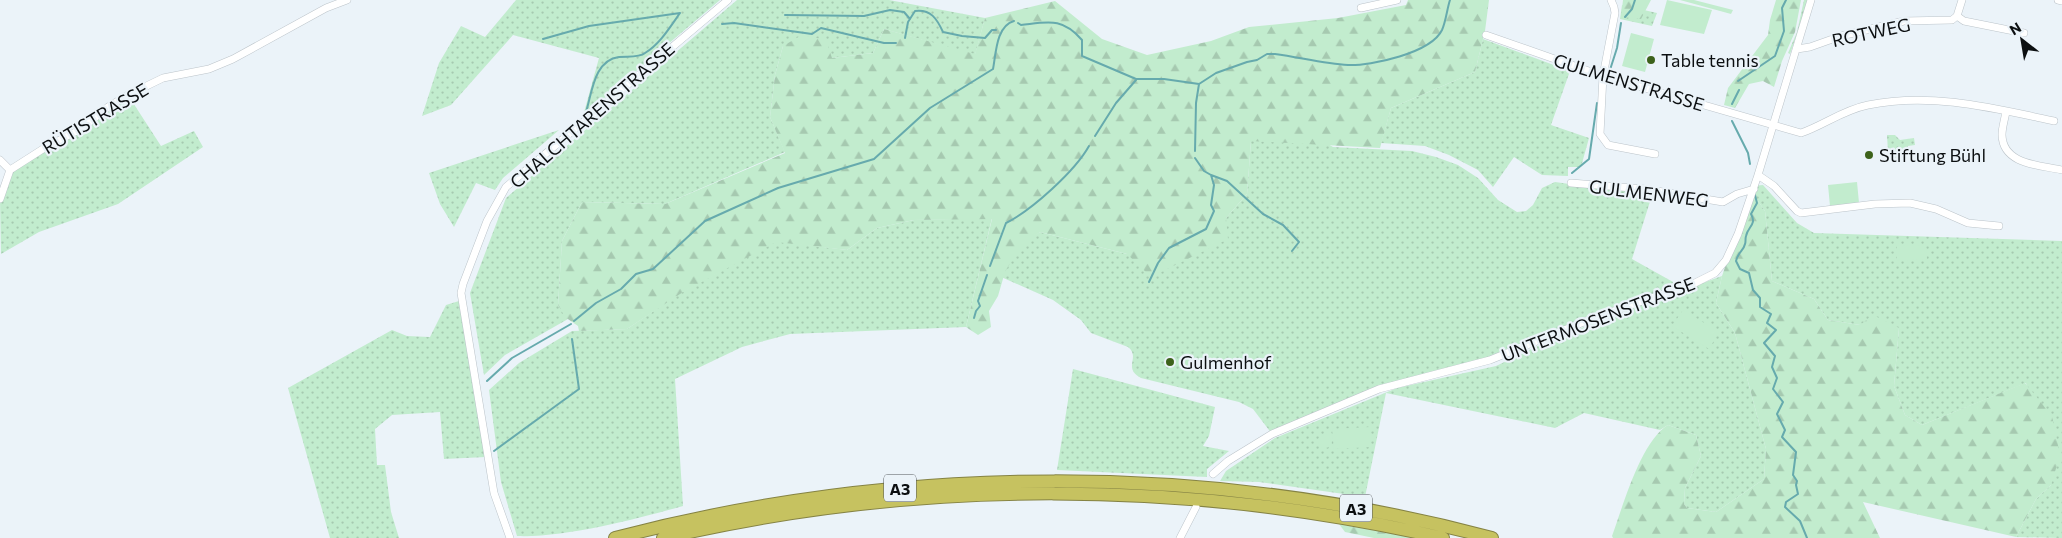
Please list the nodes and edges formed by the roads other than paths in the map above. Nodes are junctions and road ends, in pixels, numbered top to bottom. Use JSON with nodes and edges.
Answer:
{"nodes":[{"id":1,"x":347,"y":0,"type":"edge"},
{"id":2,"x":728,"y":0,"type":"edge"},
{"id":3,"x":1397,"y":0,"type":"edge"},
{"id":4,"x":1611,"y":0,"type":"edge"},
{"id":5,"x":1811,"y":0,"type":"edge"},
{"id":6,"x":1962,"y":0,"type":"edge"},
{"id":7,"x":2058,"y":0,"type":"edge"},
{"id":8,"x":2062,"y":1,"type":"edge"},
{"id":9,"x":1361,"y":8,"type":"dead end"},
{"id":10,"x":1958,"y":16,"type":"junction"},
{"id":11,"x":2024,"y":33,"type":"dead end"},
{"id":12,"x":1486,"y":35,"type":"dead end"},
{"id":13,"x":1797,"y":49,"type":"junction"},
{"id":14,"x":1603,"y":76,"type":"junction"},
{"id":15,"x":2006,"y":111,"type":"junction"},
{"id":16,"x":2054,"y":121,"type":"dead end"},
{"id":17,"x":1772,"y":126,"type":"junction"},
{"id":18,"x":1655,"y":154,"type":"dead end"},
{"id":19,"x":0,"y":160,"type":"edge"},
{"id":20,"x":10,"y":170,"type":"junction"},
{"id":21,"x":2062,"y":170,"type":"edge"},
{"id":22,"x":1758,"y":175,"type":"junction"},
{"id":23,"x":1571,"y":184,"type":"dead end"},
{"id":24,"x":1754,"y":189,"type":"junction"},
{"id":25,"x":0,"y":199,"type":"edge"},
{"id":26,"x":2000,"y":226,"type":"dead end"},
{"id":27,"x":1213,"y":474,"type":"dead end"},
{"id":28,"x":1196,"y":507,"type":"dead end"},
{"id":29,"x":510,"y":538,"type":"edge"},
{"id":30,"x":616,"y":538,"type":"edge"},
{"id":31,"x":663,"y":538,"type":"edge"},
{"id":32,"x":1180,"y":538,"type":"edge"},
{"id":33,"x":1444,"y":538,"type":"edge"},
{"id":34,"x":1492,"y":538,"type":"edge"}],
"edges":[{"from":1,"to":20,"type":"street","name":"RÜTISTRASSE"},
{"from":2,"to":29,"type":"street","name":"CHALCHTARENSTRASSE"},
{"from":3,"to":9,"type":"street"},
{"from":4,"to":14,"type":"street"},
{"from":5,"to":13,"type":"street","name":"UNTERMOSENSTRASSE"},
{"from":6,"to":10,"type":"street"},
{"from":7,"to":8,"type":"street"},
{"from":10,"to":11,"type":"street"},
{"from":10,"to":13,"type":"street","name":"ROTWEG"},
{"from":12,"to":14,"type":"street","name":"GULMENSTRASSE"},
{"from":13,"to":17,"type":"street","name":"UNTERMOSENSTRASSE"},
{"from":14,"to":17,"type":"street","name":"GULMENSTRASSE"},
{"from":14,"to":18,"type":"street"},
{"from":15,"to":16,"type":"street","name":"GULMENSTRASSE"},
{"from":15,"to":17,"type":"street","name":"GULMENSTRASSE"},
{"from":15,"to":21,"type":"street"},
{"from":17,"to":22,"type":"street","name":"UNTERMOSENSTRASSE"},
{"from":19,"to":20,"type":"street"},
{"from":20,"to":25,"type":"street"},
{"from":22,"to":24,"type":"street","name":"UNTERMOSENSTRASSE"},
{"from":22,"to":26,"type":"street"},
{"from":23,"to":24,"type":"street","name":"GULMENWEG"},
{"from":24,"to":27,"type":"street","name":"UNTERMOSENSTRASSE"},
{"from":28,"to":32,"type":"street"},
{"from":30,"to":34,"type":"highway","number":"A3"},
{"from":31,"to":33,"type":"highway","number":"A3"}]}
